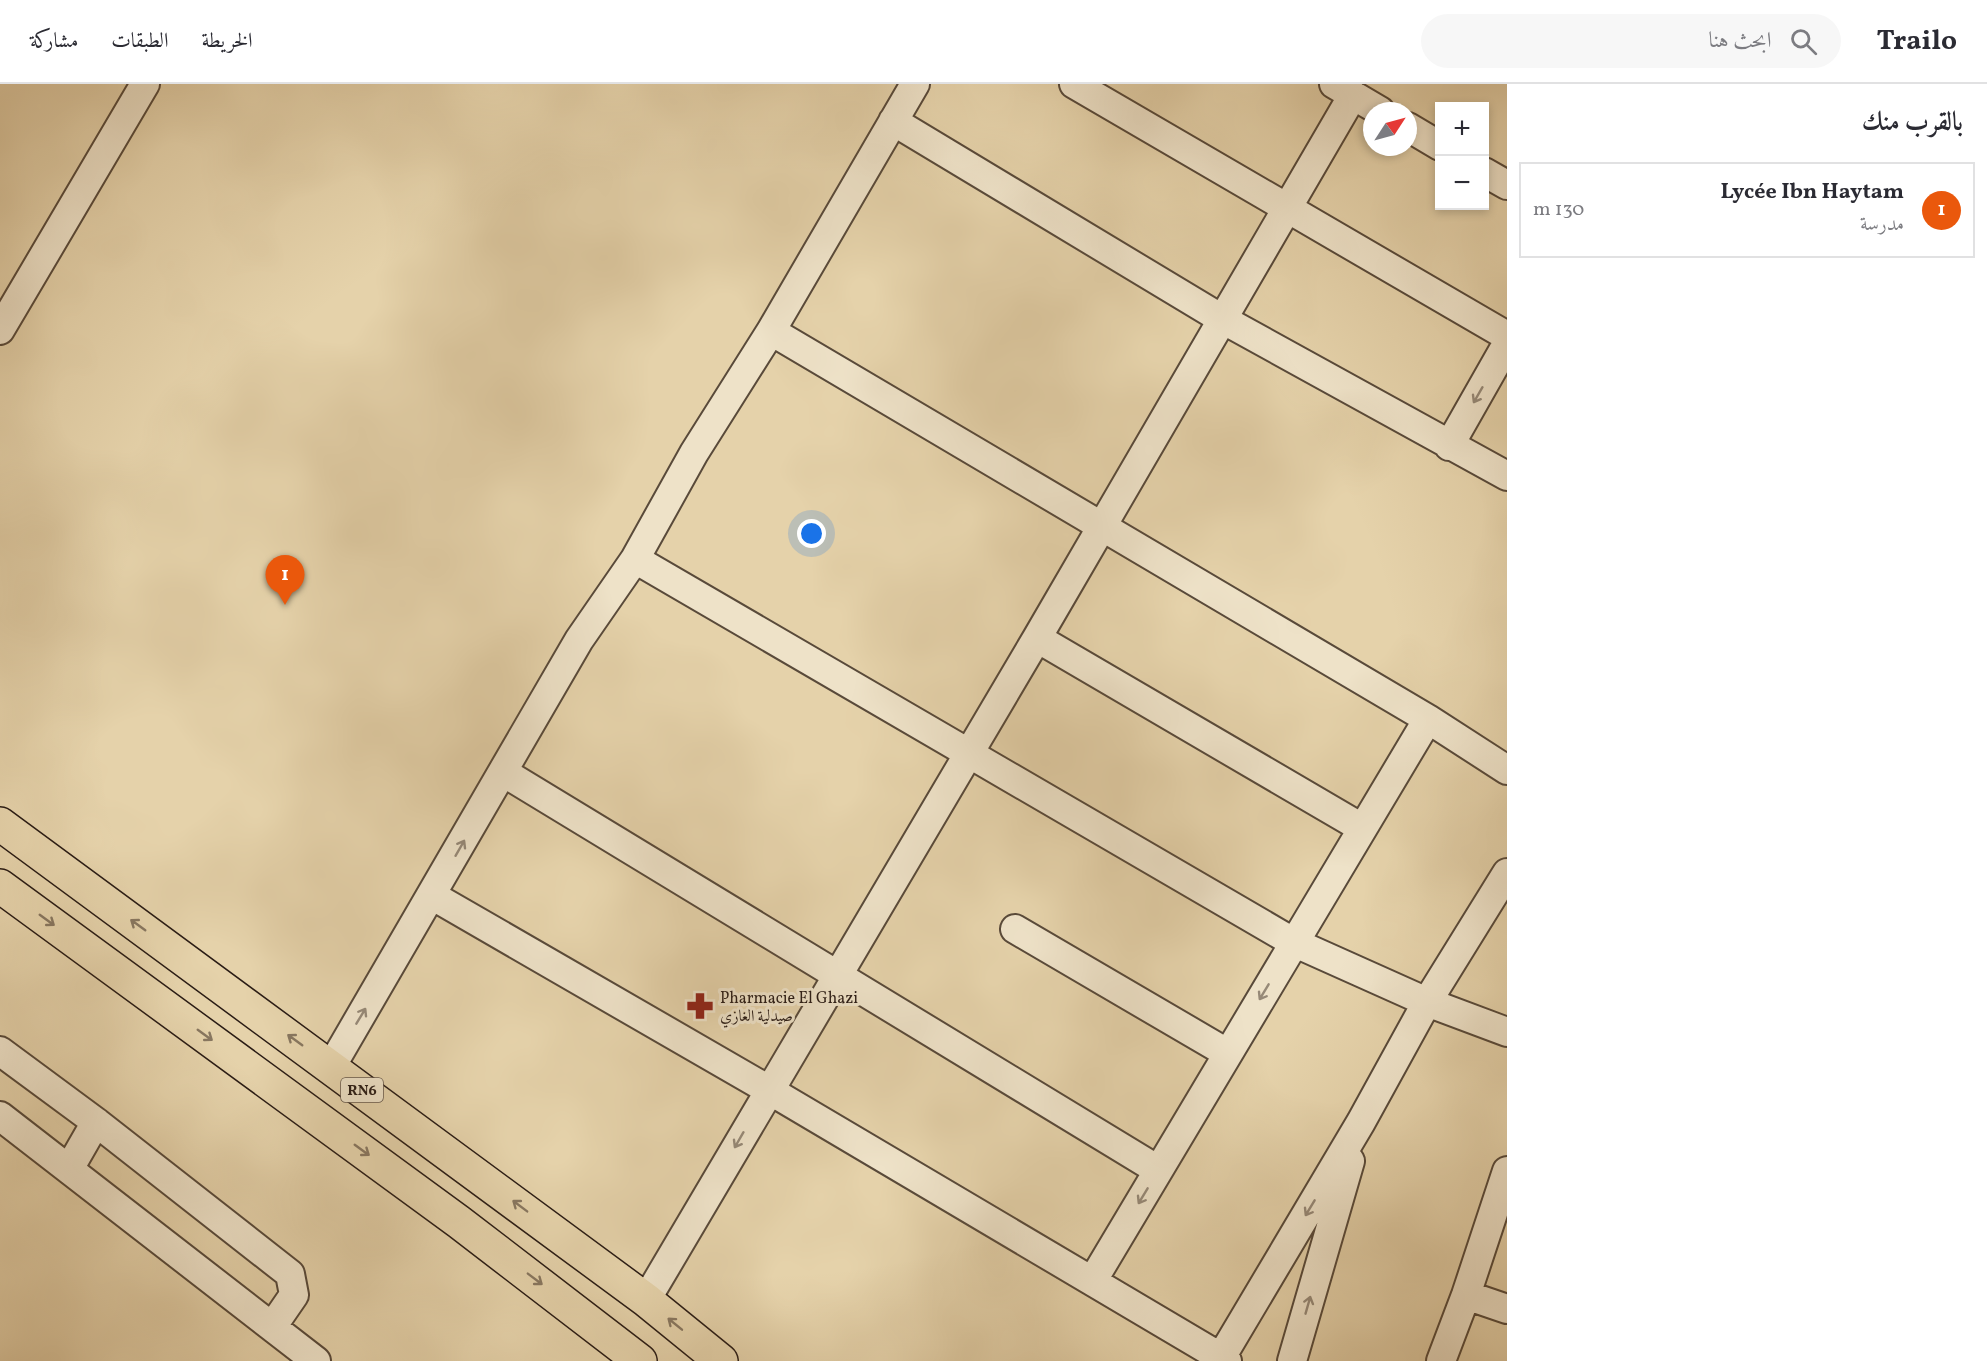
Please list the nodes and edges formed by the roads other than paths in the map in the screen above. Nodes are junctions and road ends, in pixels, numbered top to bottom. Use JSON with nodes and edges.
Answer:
{"nodes":[{"id":1,"x":145,"y":84,"type":"edge"},
{"id":2,"x":915,"y":84,"type":"edge"},
{"id":3,"x":1074,"y":84,"type":"edge"},
{"id":4,"x":1344,"y":89,"type":"edge"},
{"id":5,"x":1365,"y":102,"type":"edge"},
{"id":6,"x":893,"y":121,"type":"junction"},
{"id":7,"x":1417,"y":132,"type":"edge"},
{"id":8,"x":1435,"y":143,"type":"edge"},
{"id":9,"x":1489,"y":174,"type":"edge"},
{"id":10,"x":1507,"y":185,"type":"edge"},
{"id":11,"x":1288,"y":206,"type":"junction"},
{"id":12,"x":1222,"y":319,"type":"junction"},
{"id":13,"x":0,"y":330,"type":"edge"},
{"id":14,"x":771,"y":330,"type":"junction"},
{"id":15,"x":1507,"y":336,"type":"edge"},
{"id":16,"x":1507,"y":344,"type":"edge"},
{"id":17,"x":1449,"y":446,"type":"junction"},
{"id":18,"x":1507,"y":476,"type":"edge"},
{"id":19,"x":1102,"y":528,"type":"junction"},
{"id":20,"x":635,"y":559,"type":"junction"},
{"id":21,"x":1037,"y":638,"type":"junction"},
{"id":22,"x":1428,"y":719,"type":"junction"},
{"id":23,"x":968,"y":754,"type":"junction"},
{"id":24,"x":1507,"y":770,"type":"edge"},
{"id":25,"x":503,"y":772,"type":"junction"},
{"id":26,"x":0,"y":824,"type":"edge"},
{"id":27,"x":1362,"y":828,"type":"junction"},
{"id":28,"x":1507,"y":873,"type":"edge"},
{"id":29,"x":0,"y":886,"type":"edge"},
{"id":30,"x":433,"y":896,"type":"junction"},
{"id":31,"x":1015,"y":929,"type":"dead end"},
{"id":32,"x":1293,"y":942,"type":"junction"},
{"id":33,"x":836,"y":976,"type":"junction"},
{"id":34,"x":1427,"y":1002,"type":"junction"},
{"id":35,"x":1507,"y":1032,"type":"edge"},
{"id":36,"x":0,"y":1051,"type":"edge"},
{"id":37,"x":1227,"y":1053,"type":"junction"},
{"id":38,"x":331,"y":1067,"type":"junction"},
{"id":39,"x":769,"y":1090,"type":"junction"},
{"id":40,"x":0,"y":1116,"type":"edge"},
{"id":41,"x":96,"y":1122,"type":"junction"},
{"id":42,"x":1362,"y":1122,"type":"junction"},
{"id":43,"x":69,"y":1169,"type":"junction"},
{"id":44,"x":1158,"y":1170,"type":"junction"},
{"id":45,"x":1507,"y":1173,"type":"edge"},
{"id":46,"x":1093,"y":1280,"type":"junction"},
{"id":47,"x":1466,"y":1294,"type":"junction"},
{"id":48,"x":646,"y":1299,"type":"junction"},
{"id":49,"x":1507,"y":1309,"type":"edge"},
{"id":50,"x":272,"y":1327,"type":"junction"},
{"id":51,"x":1222,"y":1360,"type":"edge"},
{"id":52,"x":316,"y":1361,"type":"edge"},
{"id":53,"x":640,"y":1361,"type":"edge"},
{"id":54,"x":721,"y":1361,"type":"edge"},
{"id":55,"x":1292,"y":1361,"type":"edge"},
{"id":56,"x":1441,"y":1361,"type":"edge"}],
"edges":[{"from":1,"to":13,"type":"street"},
{"from":2,"to":6,"type":"street"},
{"from":3,"to":11,"type":"street"},
{"from":4,"to":5,"type":"street"},
{"from":4,"to":11,"type":"street"},
{"from":6,"to":12,"type":"street"},
{"from":6,"to":14,"type":"street"},
{"from":7,"to":8,"type":"street"},
{"from":9,"to":10,"type":"street"},
{"from":11,"to":12,"type":"street"},
{"from":11,"to":15,"type":"street"},
{"from":12,"to":17,"type":"street"},
{"from":12,"to":19,"type":"street"},
{"from":14,"to":19,"type":"street"},
{"from":14,"to":20,"type":"street"},
{"from":16,"to":17,"type":"street","one_way":true},
{"from":17,"to":18,"type":"street"},
{"from":19,"to":21,"type":"street"},
{"from":19,"to":22,"type":"street"},
{"from":20,"to":23,"type":"street"},
{"from":20,"to":25,"type":"street"},
{"from":21,"to":23,"type":"street"},
{"from":21,"to":27,"type":"street"},
{"from":22,"to":24,"type":"street"},
{"from":22,"to":27,"type":"street"},
{"from":23,"to":32,"type":"street"},
{"from":23,"to":33,"type":"street"},
{"from":30,"to":25,"type":"street","one_way":true},
{"from":25,"to":33,"type":"street"},
{"from":38,"to":26,"type":"main road","number":"RN6","one_way":true},
{"from":27,"to":32,"type":"street"},
{"from":28,"to":34,"type":"street"},
{"from":29,"to":53,"type":"main road","one_way":true},
{"from":38,"to":30,"type":"street","one_way":true},
{"from":30,"to":39,"type":"street"},
{"from":31,"to":37,"type":"street"},
{"from":32,"to":34,"type":"street"},
{"from":32,"to":37,"type":"street","one_way":true},
{"from":33,"to":39,"type":"street"},
{"from":33,"to":44,"type":"street"},
{"from":34,"to":35,"type":"street"},
{"from":34,"to":42,"type":"street"},
{"from":36,"to":41,"type":"street"},
{"from":37,"to":44,"type":"street"},
{"from":48,"to":38,"type":"main road","number":"RN6","one_way":true},
{"from":39,"to":46,"type":"street"},
{"from":39,"to":48,"type":"street","one_way":true},
{"from":40,"to":43,"type":"street"},
{"from":41,"to":43,"type":"street"},
{"from":41,"to":50,"type":"street"},
{"from":42,"to":51,"type":"street","one_way":true},
{"from":55,"to":42,"type":"street","one_way":true},
{"from":43,"to":50,"type":"street"},
{"from":44,"to":46,"type":"street","one_way":true},
{"from":45,"to":47,"type":"street"},
{"from":46,"to":51,"type":"street"},
{"from":47,"to":49,"type":"street"},
{"from":47,"to":56,"type":"street"},
{"from":54,"to":48,"type":"main road","number":"RN6","one_way":true},
{"from":50,"to":52,"type":"street"}]}
